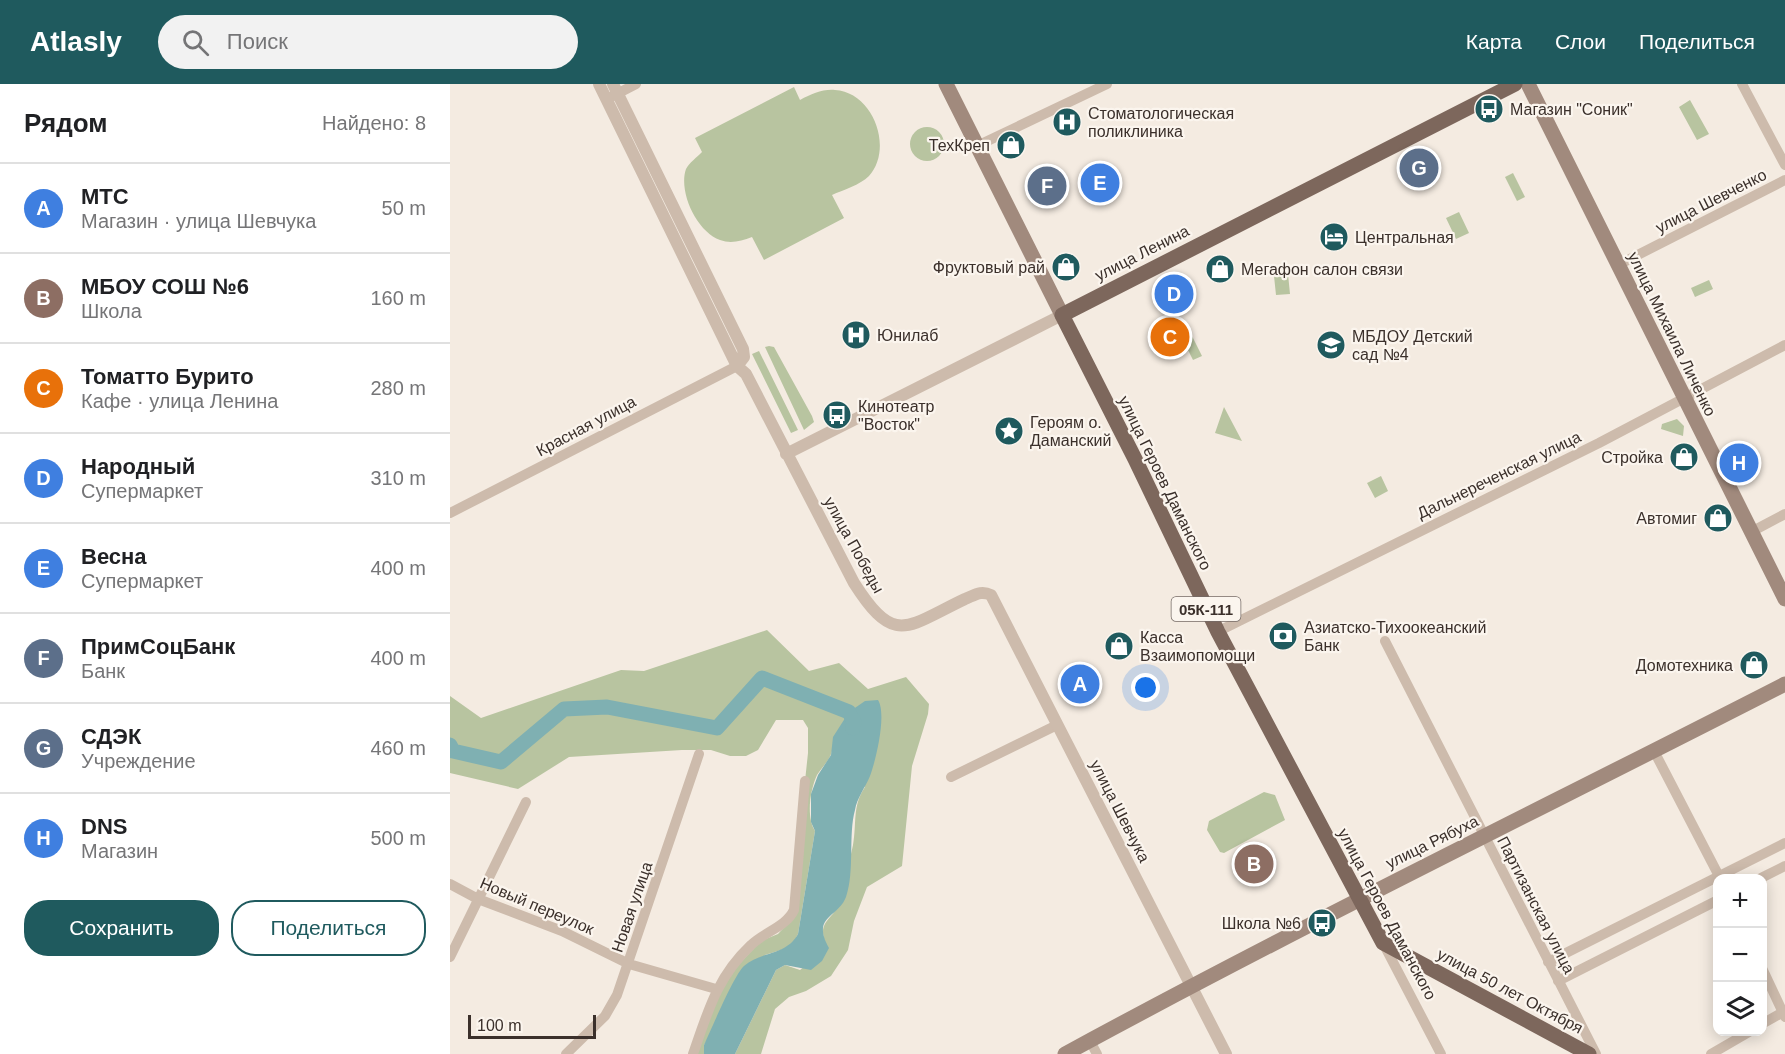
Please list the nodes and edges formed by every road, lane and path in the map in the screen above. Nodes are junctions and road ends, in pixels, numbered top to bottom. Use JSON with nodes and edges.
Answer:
{"nodes":[{"id":1,"x":599,"y":84,"type":"edge"},
{"id":2,"x":636,"y":84,"type":"edge"},
{"id":3,"x":946,"y":84,"type":"edge"},
{"id":4,"x":1107,"y":84,"type":"edge"},
{"id":5,"x":1515,"y":84,"type":"edge"},
{"id":6,"x":1528,"y":84,"type":"edge"},
{"id":7,"x":1742,"y":84,"type":"edge"},
{"id":8,"x":613,"y":92,"type":"edge"},
{"id":9,"x":979,"y":145,"type":"junction"},
{"id":10,"x":1785,"y":165,"type":"edge"},
{"id":11,"x":1785,"y":180,"type":"edge"},
{"id":12,"x":1618,"y":265,"type":"junction"},
{"id":13,"x":1062,"y":315,"type":"junction"},
{"id":14,"x":1785,"y":345,"type":"edge"},
{"id":15,"x":737,"y":366,"type":"junction"},
{"id":16,"x":1683,"y":396,"type":"junction"},
{"id":17,"x":786,"y":454,"type":"junction"},
{"id":18,"x":450,"y":513,"type":"edge"},
{"id":19,"x":1785,"y":514,"type":"edge"},
{"id":20,"x":1751,"y":532,"type":"junction"},
{"id":21,"x":978,"y":593,"type":"joint"},
{"id":22,"x":1785,"y":599,"type":"edge"},
{"id":23,"x":1223,"y":628,"type":"dead end"},
{"id":24,"x":1385,"y":641,"type":"dead end"},
{"id":25,"x":1785,"y":684,"type":"edge"},
{"id":26,"x":1057,"y":725,"type":"junction"},
{"id":27,"x":1654,"y":751,"type":"junction"},
{"id":28,"x":699,"y":754,"type":"dead end"},
{"id":29,"x":951,"y":777,"type":"dead end"},
{"id":30,"x":805,"y":781,"type":"dead end"},
{"id":31,"x":526,"y":801,"type":"dead end"},
{"id":32,"x":1485,"y":836,"type":"junction"},
{"id":33,"x":1785,"y":843,"type":"edge"},
{"id":34,"x":1785,"y":866,"type":"edge"},
{"id":35,"x":1717,"y":874,"type":"edge"},
{"id":36,"x":1725,"y":874,"type":"edge"},
{"id":37,"x":1767,"y":876,"type":"edge"},
{"id":38,"x":1713,"y":880,"type":"edge"},
{"id":39,"x":450,"y":884,"type":"edge"},
{"id":40,"x":1358,"y":898,"type":"junction"},
{"id":41,"x":478,"y":899,"type":"junction"},
{"id":42,"x":1713,"y":903,"type":"edge"},
{"id":43,"x":1383,"y":943,"type":"junction"},
{"id":44,"x":450,"y":957,"type":"edge"},
{"id":45,"x":1548,"y":962,"type":"junction"},
{"id":46,"x":629,"y":964,"type":"junction"},
{"id":47,"x":1767,"y":978,"type":"edge"},
{"id":48,"x":1558,"y":981,"type":"junction"},
{"id":49,"x":1193,"y":987,"type":"junction"},
{"id":50,"x":716,"y":989,"type":"junction"},
{"id":51,"x":1784,"y":1013,"type":"edge"},
{"id":52,"x":1767,"y":1022,"type":"edge"},
{"id":53,"x":1742,"y":1036,"type":"edge"},
{"id":54,"x":1093,"y":1047,"type":"edge"},
{"id":55,"x":566,"y":1054,"type":"edge"},
{"id":56,"x":693,"y":1054,"type":"edge"},
{"id":57,"x":1065,"y":1054,"type":"edge"},
{"id":58,"x":1226,"y":1054,"type":"edge"},
{"id":59,"x":1441,"y":1054,"type":"edge"},
{"id":60,"x":1589,"y":1054,"type":"edge"},
{"id":61,"x":1596,"y":1054,"type":"edge"},
{"id":62,"x":1711,"y":1054,"type":"edge"}],
"edges":[{"from":1,"to":8,"type":"street","name":"улица Победы"},
{"from":2,"to":8,"type":"street"},
{"from":3,"to":9,"type":"main road","name":"улица Героев Даманского","number":"05К-111"},
{"from":4,"to":9,"type":"street"},
{"from":5,"to":13,"type":"main road","name":"улица Ленина"},
{"from":6,"to":12,"type":"main road","name":"улица Михаила Личенко"},
{"from":7,"to":10,"type":"street"},
{"from":8,"to":15,"type":"street","name":"улица Победы"},
{"from":9,"to":13,"type":"main road","name":"улица Героев Даманского","number":"05К-111"},
{"from":11,"to":12,"type":"street","name":"улица Шевченко"},
{"from":12,"to":16,"type":"main road","name":"улица Михаила Личенко"},
{"from":13,"to":17,"type":"street","name":"улица Ленина"},
{"from":13,"to":40,"type":"main road","name":"улица Героев Даманского","number":"05К-111"},
{"from":14,"to":16,"type":"street","name":"Дальнереченская улица"},
{"from":15,"to":17,"type":"street","name":"улица Победы"},
{"from":15,"to":18,"type":"street","name":"Красная улица"},
{"from":16,"to":20,"type":"main road","name":"улица Михаила Личенко"},
{"from":16,"to":23,"type":"street","name":"Дальнереченская улица"},
{"from":17,"to":21,"type":"street","name":"улица Победы"},
{"from":19,"to":20,"type":"street"},
{"from":20,"to":22,"type":"main road","name":"улица Михаила Личенко"},
{"from":21,"to":26,"type":"street","name":"улица Шевчука"},
{"from":24,"to":32,"type":"street","name":"Партизанская улица"},
{"from":25,"to":27,"type":"main road","name":"улица Рябуха"},
{"from":26,"to":29,"type":"street"},
{"from":26,"to":49,"type":"street","name":"улица Шевчука"},
{"from":27,"to":32,"type":"main road","name":"улица Рябуха"},
{"from":27,"to":35,"type":"street"},
{"from":28,"to":46,"type":"street","name":"Новая улица"},
{"from":30,"to":50,"type":"street"},
{"from":31,"to":41,"type":"street"},
{"from":32,"to":40,"type":"main road","name":"улица Рябуха"},
{"from":32,"to":45,"type":"street","name":"Партизанская улица"},
{"from":33,"to":36,"type":"street"},
{"from":34,"to":37,"type":"street"},
{"from":38,"to":45,"type":"street"},
{"from":39,"to":41,"type":"street","name":"Новый переулок"},
{"from":40,"to":43,"type":"main road","name":"улица Героев Даманского","number":"05К-111"},
{"from":40,"to":49,"type":"main road","name":"улица Рябуха"},
{"from":41,"to":44,"type":"street"},
{"from":41,"to":46,"type":"street","name":"Новый переулок"},
{"from":42,"to":48,"type":"street"},
{"from":43,"to":59,"type":"street","name":"улица Героев Даманского"},
{"from":43,"to":60,"type":"main road","name":"улица 50 лет Октября"},
{"from":45,"to":48,"type":"street","name":"Партизанская улица"},
{"from":46,"to":50,"type":"street","name":"Новый переулок"},
{"from":46,"to":55,"type":"street","name":"Новая улица"},
{"from":47,"to":51,"type":"street"},
{"from":48,"to":61,"type":"street","name":"Партизанская улица"},
{"from":49,"to":54,"type":"main road","name":"улица Рябуха"},
{"from":49,"to":58,"type":"street","name":"улица Шевчука"},
{"from":50,"to":56,"type":"street"},
{"from":51,"to":52,"type":"street"},
{"from":53,"to":62,"type":"street"},
{"from":54,"to":57,"type":"main road","name":"улица Рябуха"}]}
